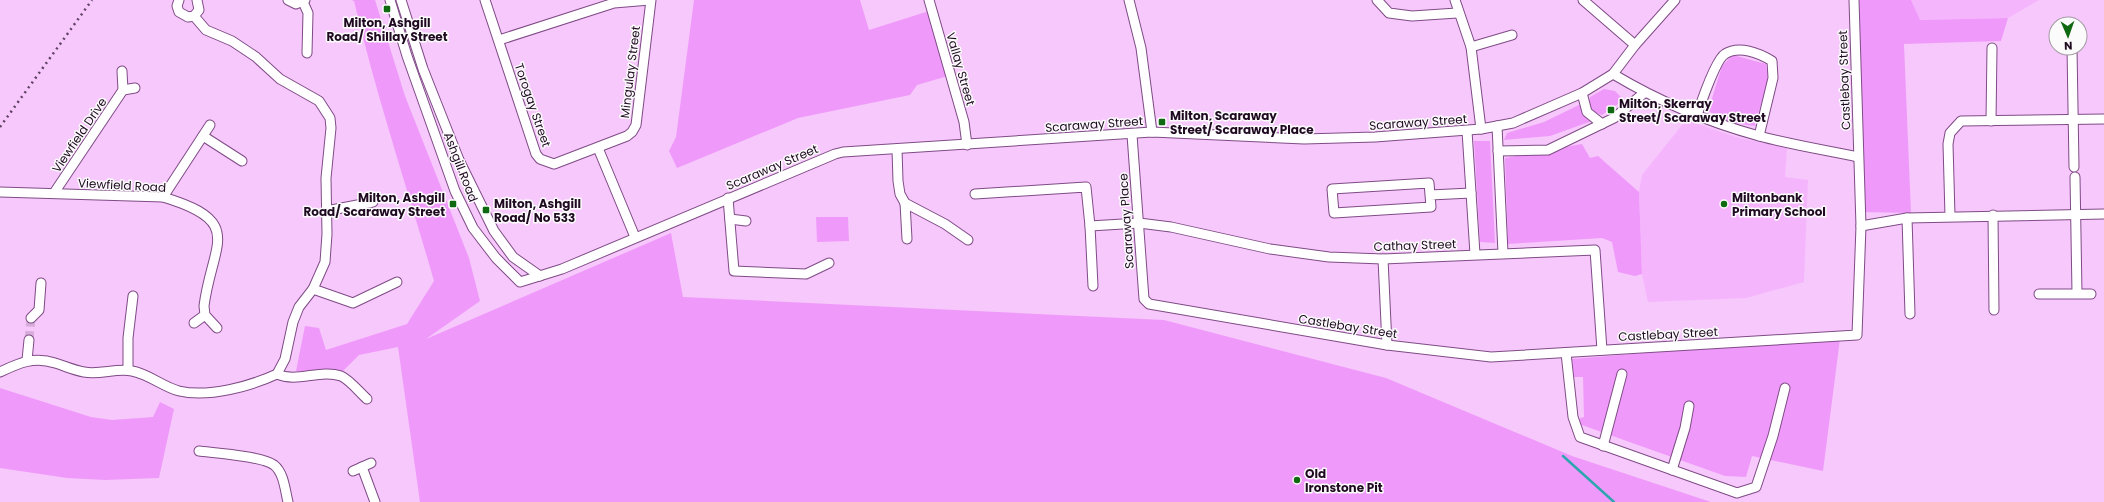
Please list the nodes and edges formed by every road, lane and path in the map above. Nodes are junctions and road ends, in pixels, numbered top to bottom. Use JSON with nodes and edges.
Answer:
{"nodes":[{"id":1,"x":180,"y":0,"type":"edge"},
{"id":2,"x":197,"y":0,"type":"edge"},
{"id":3,"x":288,"y":0,"type":"edge"},
{"id":4,"x":390,"y":0,"type":"edge"},
{"id":5,"x":401,"y":0,"type":"edge"},
{"id":6,"x":485,"y":0,"type":"edge"},
{"id":7,"x":651,"y":0,"type":"edge"},
{"id":8,"x":929,"y":0,"type":"edge"},
{"id":9,"x":1129,"y":0,"type":"edge"},
{"id":10,"x":1377,"y":0,"type":"edge"},
{"id":11,"x":1455,"y":0,"type":"edge"},
{"id":12,"x":1583,"y":0,"type":"edge"},
{"id":13,"x":1675,"y":0,"type":"edge"},
{"id":14,"x":1854,"y":0,"type":"edge"},
{"id":15,"x":304,"y":1,"type":"edge"},
{"id":16,"x":1457,"y":13,"type":"junction"},
{"id":17,"x":194,"y":16,"type":"junction"},
{"id":18,"x":1512,"y":35,"type":"dead end"},
{"id":19,"x":499,"y":40,"type":"junction"},
{"id":20,"x":1635,"y":45,"type":"junction"},
{"id":21,"x":1471,"y":47,"type":"junction"},
{"id":22,"x":1992,"y":48,"type":"dead end"},
{"id":23,"x":307,"y":53,"type":"dead end"},
{"id":24,"x":2072,"y":56,"type":"edge"},
{"id":25,"x":122,"y":71,"type":"dead end"},
{"id":26,"x":1613,"y":74,"type":"junction"},
{"id":27,"x":135,"y":88,"type":"dead end"},
{"id":28,"x":123,"y":90,"type":"junction"},
{"id":29,"x":1582,"y":93,"type":"junction"},
{"id":30,"x":1644,"y":93,"type":"junction"},
{"id":31,"x":1696,"y":115,"type":"junction"},
{"id":32,"x":2073,"y":119,"type":"junction"},
{"id":33,"x":2104,"y":119,"type":"edge"},
{"id":34,"x":1991,"y":121,"type":"junction"},
{"id":35,"x":1602,"y":124,"type":"junction"},
{"id":36,"x":210,"y":125,"type":"dead end"},
{"id":37,"x":1496,"y":126,"type":"junction"},
{"id":38,"x":1481,"y":129,"type":"junction"},
{"id":39,"x":1467,"y":130,"type":"junction"},
{"id":40,"x":1152,"y":132,"type":"junction"},
{"id":41,"x":1132,"y":135,"type":"junction"},
{"id":42,"x":203,"y":136,"type":"junction"},
{"id":43,"x":1759,"y":136,"type":"junction"},
{"id":44,"x":967,"y":145,"type":"junction"},
{"id":45,"x":598,"y":148,"type":"junction"},
{"id":46,"x":897,"y":149,"type":"junction"},
{"id":47,"x":1498,"y":151,"type":"junction"},
{"id":48,"x":1858,"y":157,"type":"junction"},
{"id":49,"x":242,"y":161,"type":"dead end"},
{"id":50,"x":2074,"y":166,"type":"dead end"},
{"id":51,"x":2075,"y":176,"type":"dead end"},
{"id":52,"x":0,"y":192,"type":"edge"},
{"id":53,"x":1471,"y":192,"type":"junction"},
{"id":54,"x":54,"y":193,"type":"junction"},
{"id":55,"x":975,"y":194,"type":"dead end"},
{"id":56,"x":1430,"y":195,"type":"junction"},
{"id":57,"x":163,"y":197,"type":"junction"},
{"id":58,"x":728,"y":198,"type":"junction"},
{"id":59,"x":373,"y":202,"type":"dead end"},
{"id":60,"x":905,"y":203,"type":"junction"},
{"id":61,"x":326,"y":211,"type":"junction"},
{"id":62,"x":2076,"y":214,"type":"junction"},
{"id":63,"x":2104,"y":214,"type":"edge"},
{"id":64,"x":1993,"y":215,"type":"junction"},
{"id":65,"x":1950,"y":216,"type":"junction"},
{"id":66,"x":1907,"y":218,"type":"junction"},
{"id":67,"x":730,"y":219,"type":"junction"},
{"id":68,"x":746,"y":221,"type":"dead end"},
{"id":69,"x":1139,"y":223,"type":"junction"},
{"id":70,"x":1090,"y":226,"type":"junction"},
{"id":71,"x":1861,"y":226,"type":"junction"},
{"id":72,"x":635,"y":237,"type":"junction"},
{"id":73,"x":907,"y":239,"type":"dead end"},
{"id":74,"x":968,"y":240,"type":"dead end"},
{"id":75,"x":1503,"y":252,"type":"junction"},
{"id":76,"x":1475,"y":254,"type":"junction"},
{"id":77,"x":1383,"y":259,"type":"junction"},
{"id":78,"x":829,"y":263,"type":"dead end"},
{"id":79,"x":540,"y":276,"type":"junction"},
{"id":80,"x":397,"y":282,"type":"dead end"},
{"id":81,"x":41,"y":283,"type":"dead end"},
{"id":82,"x":1093,"y":286,"type":"dead end"},
{"id":83,"x":313,"y":289,"type":"junction"},
{"id":84,"x":2039,"y":294,"type":"dead end"},
{"id":85,"x":2078,"y":294,"type":"junction"},
{"id":86,"x":2091,"y":294,"type":"dead end"},
{"id":87,"x":134,"y":296,"type":"dead end"},
{"id":88,"x":1149,"y":304,"type":"joint"},
{"id":89,"x":1994,"y":310,"type":"dead end"},
{"id":90,"x":1910,"y":314,"type":"dead end"},
{"id":91,"x":205,"y":315,"type":"junction"},
{"id":92,"x":31,"y":318,"type":"tunnel mouth"},
{"id":93,"x":194,"y":323,"type":"dead end"},
{"id":94,"x":217,"y":328,"type":"dead end"},
{"id":95,"x":29,"y":340,"type":"tunnel mouth"},
{"id":96,"x":1387,"y":345,"type":"junction"},
{"id":97,"x":1602,"y":350,"type":"junction"},
{"id":98,"x":1566,"y":353,"type":"junction"},
{"id":99,"x":27,"y":360,"type":"junction"},
{"id":100,"x":128,"y":370,"type":"junction"},
{"id":101,"x":0,"y":372,"type":"edge"},
{"id":102,"x":277,"y":374,"type":"junction"},
{"id":103,"x":1622,"y":374,"type":"dead end"},
{"id":104,"x":1785,"y":388,"type":"dead end"},
{"id":105,"x":367,"y":399,"type":"dead end"},
{"id":106,"x":1689,"y":406,"type":"dead end"},
{"id":107,"x":1603,"y":446,"type":"junction"},
{"id":108,"x":202,"y":454,"type":"dead end"},
{"id":109,"x":371,"y":463,"type":"dead end"},
{"id":110,"x":362,"y":467,"type":"junction"},
{"id":111,"x":1672,"y":470,"type":"junction"},
{"id":112,"x":353,"y":471,"type":"dead end"},
{"id":113,"x":288,"y":502,"type":"edge"},
{"id":114,"x":375,"y":502,"type":"edge"}],
"edges":[{"from":1,"to":17,"type":"street"},
{"from":2,"to":17,"type":"street"},
{"from":3,"to":15,"type":"street"},
{"from":4,"to":79,"type":"street","name":"Ashgill Road"},
{"from":5,"to":79,"type":"street","name":"Ashgill Road"},
{"from":6,"to":19,"type":"street","name":"Torogay Street"},
{"from":7,"to":19,"type":"street"},
{"from":7,"to":45,"type":"street","name":"Mingulay Street"},
{"from":8,"to":44,"type":"street","name":"Vallay Street"},
{"from":9,"to":40,"type":"street"},
{"from":10,"to":16,"type":"street"},
{"from":11,"to":16,"type":"street"},
{"from":12,"to":20,"type":"street"},
{"from":13,"to":20,"type":"street","name":"Scaraway Street"},
{"from":14,"to":48,"type":"street","name":"Castlebay Street"},
{"from":15,"to":23,"type":"street"},
{"from":16,"to":21,"type":"street"},
{"from":17,"to":61,"type":"street"},
{"from":18,"to":21,"type":"street"},
{"from":19,"to":45,"type":"street","name":"Torogay Street"},
{"from":20,"to":26,"type":"street","name":"Scaraway Street"},
{"from":21,"to":38,"type":"street"},
{"from":22,"to":34,"type":"street"},
{"from":24,"to":32,"type":"street"},
{"from":25,"to":28,"type":"street"},
{"from":26,"to":29,"type":"street","name":"Scaraway Street"},
{"from":26,"to":30,"type":"street"},
{"from":27,"to":28,"type":"street"},
{"from":28,"to":54,"type":"street","name":"Viewfield Drive"},
{"from":29,"to":35,"type":"street"},
{"from":29,"to":37,"type":"street","name":"Scaraway Street"},
{"from":30,"to":31,"type":"street"},
{"from":30,"to":35,"type":"street"},
{"from":31,"to":43,"type":"street"},
{"from":31,"to":43,"type":"street"},
{"from":32,"to":33,"type":"street"},
{"from":32,"to":34,"type":"street"},
{"from":32,"to":50,"type":"street"},
{"from":34,"to":65,"type":"street"},
{"from":35,"to":47,"type":"street"},
{"from":36,"to":42,"type":"street"},
{"from":37,"to":38,"type":"street","name":"Scaraway Street"},
{"from":37,"to":47,"type":"street"},
{"from":38,"to":39,"type":"street","name":"Scaraway Street"},
{"from":39,"to":40,"type":"street","name":"Scaraway Street"},
{"from":39,"to":53,"type":"street"},
{"from":40,"to":41,"type":"street","name":"Scaraway Street"},
{"from":41,"to":44,"type":"street","name":"Scaraway Street"},
{"from":41,"to":69,"type":"street","name":"Scaraway Place"},
{"from":42,"to":49,"type":"street"},
{"from":42,"to":57,"type":"street"},
{"from":43,"to":48,"type":"street"},
{"from":44,"to":46,"type":"street","name":"Scaraway Street"},
{"from":45,"to":72,"type":"street"},
{"from":46,"to":58,"type":"street","name":"Scaraway Street"},
{"from":46,"to":60,"type":"street"},
{"from":47,"to":75,"type":"street"},
{"from":48,"to":71,"type":"street","name":"Castlebay Street"},
{"from":51,"to":62,"type":"street"},
{"from":52,"to":54,"type":"street","name":"Viewfield Road"},
{"from":53,"to":56,"type":"street"},
{"from":53,"to":76,"type":"street"},
{"from":54,"to":57,"type":"street","name":"Viewfield Road"},
{"from":55,"to":70,"type":"street"},
{"from":56,"to":56,"type":"street"},
{"from":57,"to":91,"type":"street","name":"Viewfield Road"},
{"from":58,"to":67,"type":"street"},
{"from":58,"to":72,"type":"street","name":"Scaraway Street"},
{"from":59,"to":61,"type":"street"},
{"from":60,"to":73,"type":"street"},
{"from":60,"to":74,"type":"street"},
{"from":61,"to":83,"type":"street"},
{"from":62,"to":63,"type":"street"},
{"from":62,"to":64,"type":"street"},
{"from":62,"to":85,"type":"street"},
{"from":64,"to":65,"type":"street"},
{"from":64,"to":89,"type":"street"},
{"from":65,"to":66,"type":"street"},
{"from":66,"to":71,"type":"street"},
{"from":66,"to":90,"type":"street"},
{"from":67,"to":68,"type":"street"},
{"from":67,"to":78,"type":"street"},
{"from":69,"to":70,"type":"street","name":"Cathay Street"},
{"from":69,"to":77,"type":"street","name":"Cathay Street"},
{"from":69,"to":88,"type":"street","name":"Scaraway Place"},
{"from":70,"to":82,"type":"street"},
{"from":71,"to":97,"type":"street","name":"Castlebay Street"},
{"from":72,"to":79,"type":"street","name":"Scaraway Street"},
{"from":75,"to":76,"type":"street","name":"Cathay Street"},
{"from":75,"to":97,"type":"street","name":"Cathay Street"},
{"from":76,"to":77,"type":"street","name":"Cathay Street"},
{"from":77,"to":96,"type":"street"},
{"from":80,"to":83,"type":"street"},
{"from":81,"to":92,"type":"street"},
{"from":83,"to":102,"type":"street"},
{"from":84,"to":85,"type":"street"},
{"from":85,"to":86,"type":"street"},
{"from":87,"to":100,"type":"street"},
{"from":88,"to":96,"type":"street","name":"Castlebay Street"},
{"from":91,"to":93,"type":"street"},
{"from":91,"to":94,"type":"street"},
{"from":95,"to":99,"type":"street"},
{"from":96,"to":98,"type":"street","name":"Castlebay Street"},
{"from":97,"to":98,"type":"street","name":"Castlebay Street"},
{"from":98,"to":107,"type":"street"},
{"from":99,"to":100,"type":"street"},
{"from":99,"to":101,"type":"street"},
{"from":100,"to":102,"type":"street"},
{"from":102,"to":105,"type":"street"},
{"from":103,"to":107,"type":"street"},
{"from":104,"to":111,"type":"street"},
{"from":106,"to":111,"type":"street"},
{"from":107,"to":111,"type":"street"},
{"from":108,"to":113,"type":"street"},
{"from":109,"to":110,"type":"street"},
{"from":110,"to":112,"type":"street"},
{"from":110,"to":114,"type":"street"}]}
